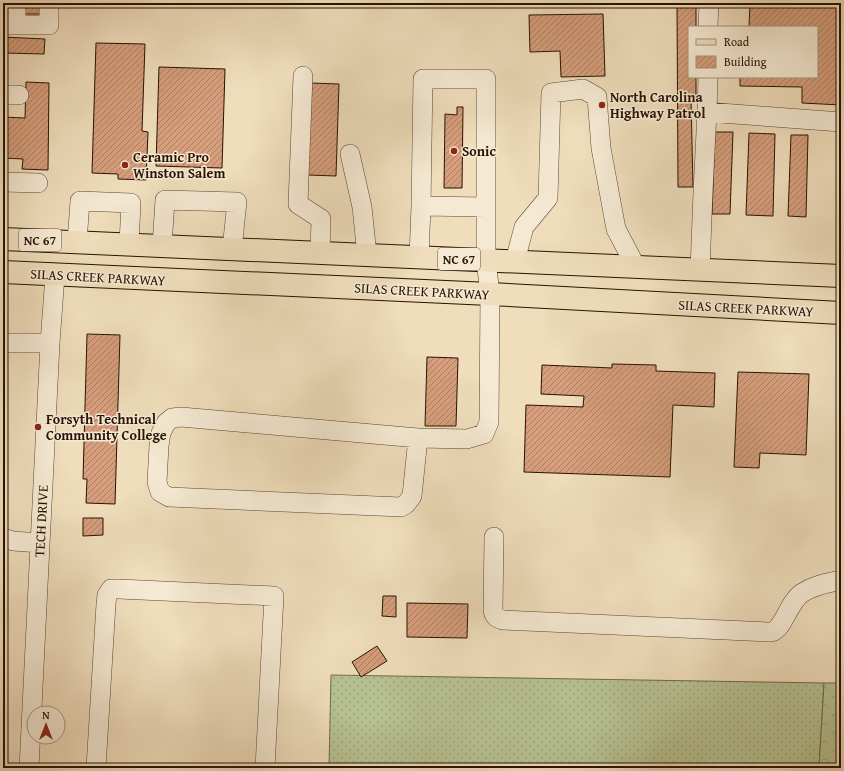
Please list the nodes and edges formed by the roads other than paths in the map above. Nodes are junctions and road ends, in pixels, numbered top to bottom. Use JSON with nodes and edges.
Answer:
{"nodes":[{"id":1,"x":16,"y":3,"type":"edge"},
{"id":2,"x":49,"y":3,"type":"edge"},
{"id":3,"x":709,"y":3,"type":"edge"},
{"id":4,"x":10,"y":25,"type":"edge"},
{"id":5,"x":708,"y":26,"type":"edge"},
{"id":6,"x":303,"y":76,"type":"dead end"},
{"id":7,"x":708,"y":78,"type":"edge"},
{"id":8,"x":707,"y":112,"type":"junction"},
{"id":9,"x":841,"y":122,"type":"edge"},
{"id":10,"x":350,"y":154,"type":"dead end"},
{"id":11,"x":3,"y":182,"type":"edge"},
{"id":12,"x":38,"y":183,"type":"dead end"},
{"id":13,"x":421,"y":206,"type":"junction"},
{"id":14,"x":486,"y":207,"type":"junction"},
{"id":15,"x":3,"y":239,"type":"edge"},
{"id":16,"x":77,"y":242,"type":"junction"},
{"id":17,"x":129,"y":244,"type":"junction"},
{"id":18,"x":162,"y":246,"type":"junction"},
{"id":19,"x":232,"y":249,"type":"junction"},
{"id":20,"x":310,"y":252,"type":"junction"},
{"id":21,"x":367,"y":255,"type":"junction"},
{"id":22,"x":419,"y":257,"type":"junction"},
{"id":23,"x":486,"y":260,"type":"junction"},
{"id":24,"x":515,"y":261,"type":"junction"},
{"id":25,"x":636,"y":267,"type":"junction"},
{"id":26,"x":700,"y":270,"type":"junction"},
{"id":27,"x":3,"y":272,"type":"edge"},
{"id":28,"x":55,"y":275,"type":"junction"},
{"id":29,"x":841,"y":276,"type":"edge"},
{"id":30,"x":490,"y":294,"type":"junction"},
{"id":31,"x":841,"y":313,"type":"edge"},
{"id":32,"x":3,"y":343,"type":"edge"},
{"id":33,"x":50,"y":343,"type":"junction"},
{"id":34,"x":418,"y":438,"type":"junction"},
{"id":35,"x":494,"y":537,"type":"dead end"},
{"id":36,"x":3,"y":538,"type":"edge"},
{"id":37,"x":40,"y":543,"type":"junction"},
{"id":38,"x":841,"y":580,"type":"edge"},
{"id":39,"x":29,"y":768,"type":"edge"},
{"id":40,"x":96,"y":768,"type":"edge"},
{"id":41,"x":265,"y":768,"type":"edge"}],
"edges":[{"from":1,"to":4,"type":"lane"},
{"from":2,"to":4,"type":"lane"},
{"from":3,"to":5,"type":"lane"},
{"from":6,"to":20,"type":"lane"},
{"from":7,"to":8,"type":"lane"},
{"from":8,"to":9,"type":"lane"},
{"from":8,"to":26,"type":"lane"},
{"from":10,"to":21,"type":"lane"},
{"from":11,"to":12,"type":"lane"},
{"from":13,"to":14,"type":"lane"},
{"from":13,"to":14,"type":"lane"},
{"from":13,"to":22,"type":"lane"},
{"from":14,"to":23,"type":"lane"},
{"from":15,"to":16,"type":"main road","number":"NC 67"},
{"from":16,"to":17,"type":"main road","number":"NC 67"},
{"from":16,"to":17,"type":"lane"},
{"from":17,"to":18,"type":"main road","number":"NC 67"},
{"from":18,"to":19,"type":"main road","number":"NC 67"},
{"from":18,"to":19,"type":"lane"},
{"from":19,"to":20,"type":"main road","number":"NC 67"},
{"from":20,"to":21,"type":"main road","number":"NC 67"},
{"from":20,"to":28,"type":"main road"},
{"from":21,"to":22,"type":"main road","number":"NC 67"},
{"from":22,"to":23,"type":"main road","number":"NC 67"},
{"from":23,"to":24,"type":"main road","number":"NC 67"},
{"from":23,"to":30,"type":"lane"},
{"from":24,"to":25,"type":"main road","number":"NC 67"},
{"from":24,"to":25,"type":"lane"},
{"from":25,"to":26,"type":"main road","number":"NC 67"},
{"from":26,"to":29,"type":"main road","number":"NC 67"},
{"from":27,"to":28,"type":"main road","name":"SILAS CREEK PARKWAY"},
{"from":28,"to":30,"type":"main road","name":"SILAS CREEK PARKWAY"},
{"from":28,"to":33,"type":"lane","name":"TECH DRIVE"},
{"from":30,"to":31,"type":"main road","name":"SILAS CREEK PARKWAY"},
{"from":30,"to":34,"type":"lane"},
{"from":32,"to":33,"type":"lane"},
{"from":33,"to":37,"type":"lane","name":"TECH DRIVE"},
{"from":34,"to":34,"type":"lane"},
{"from":35,"to":38,"type":"lane"},
{"from":36,"to":37,"type":"lane"},
{"from":37,"to":39,"type":"lane","name":"TECH DRIVE"},
{"from":40,"to":41,"type":"lane"}]}
